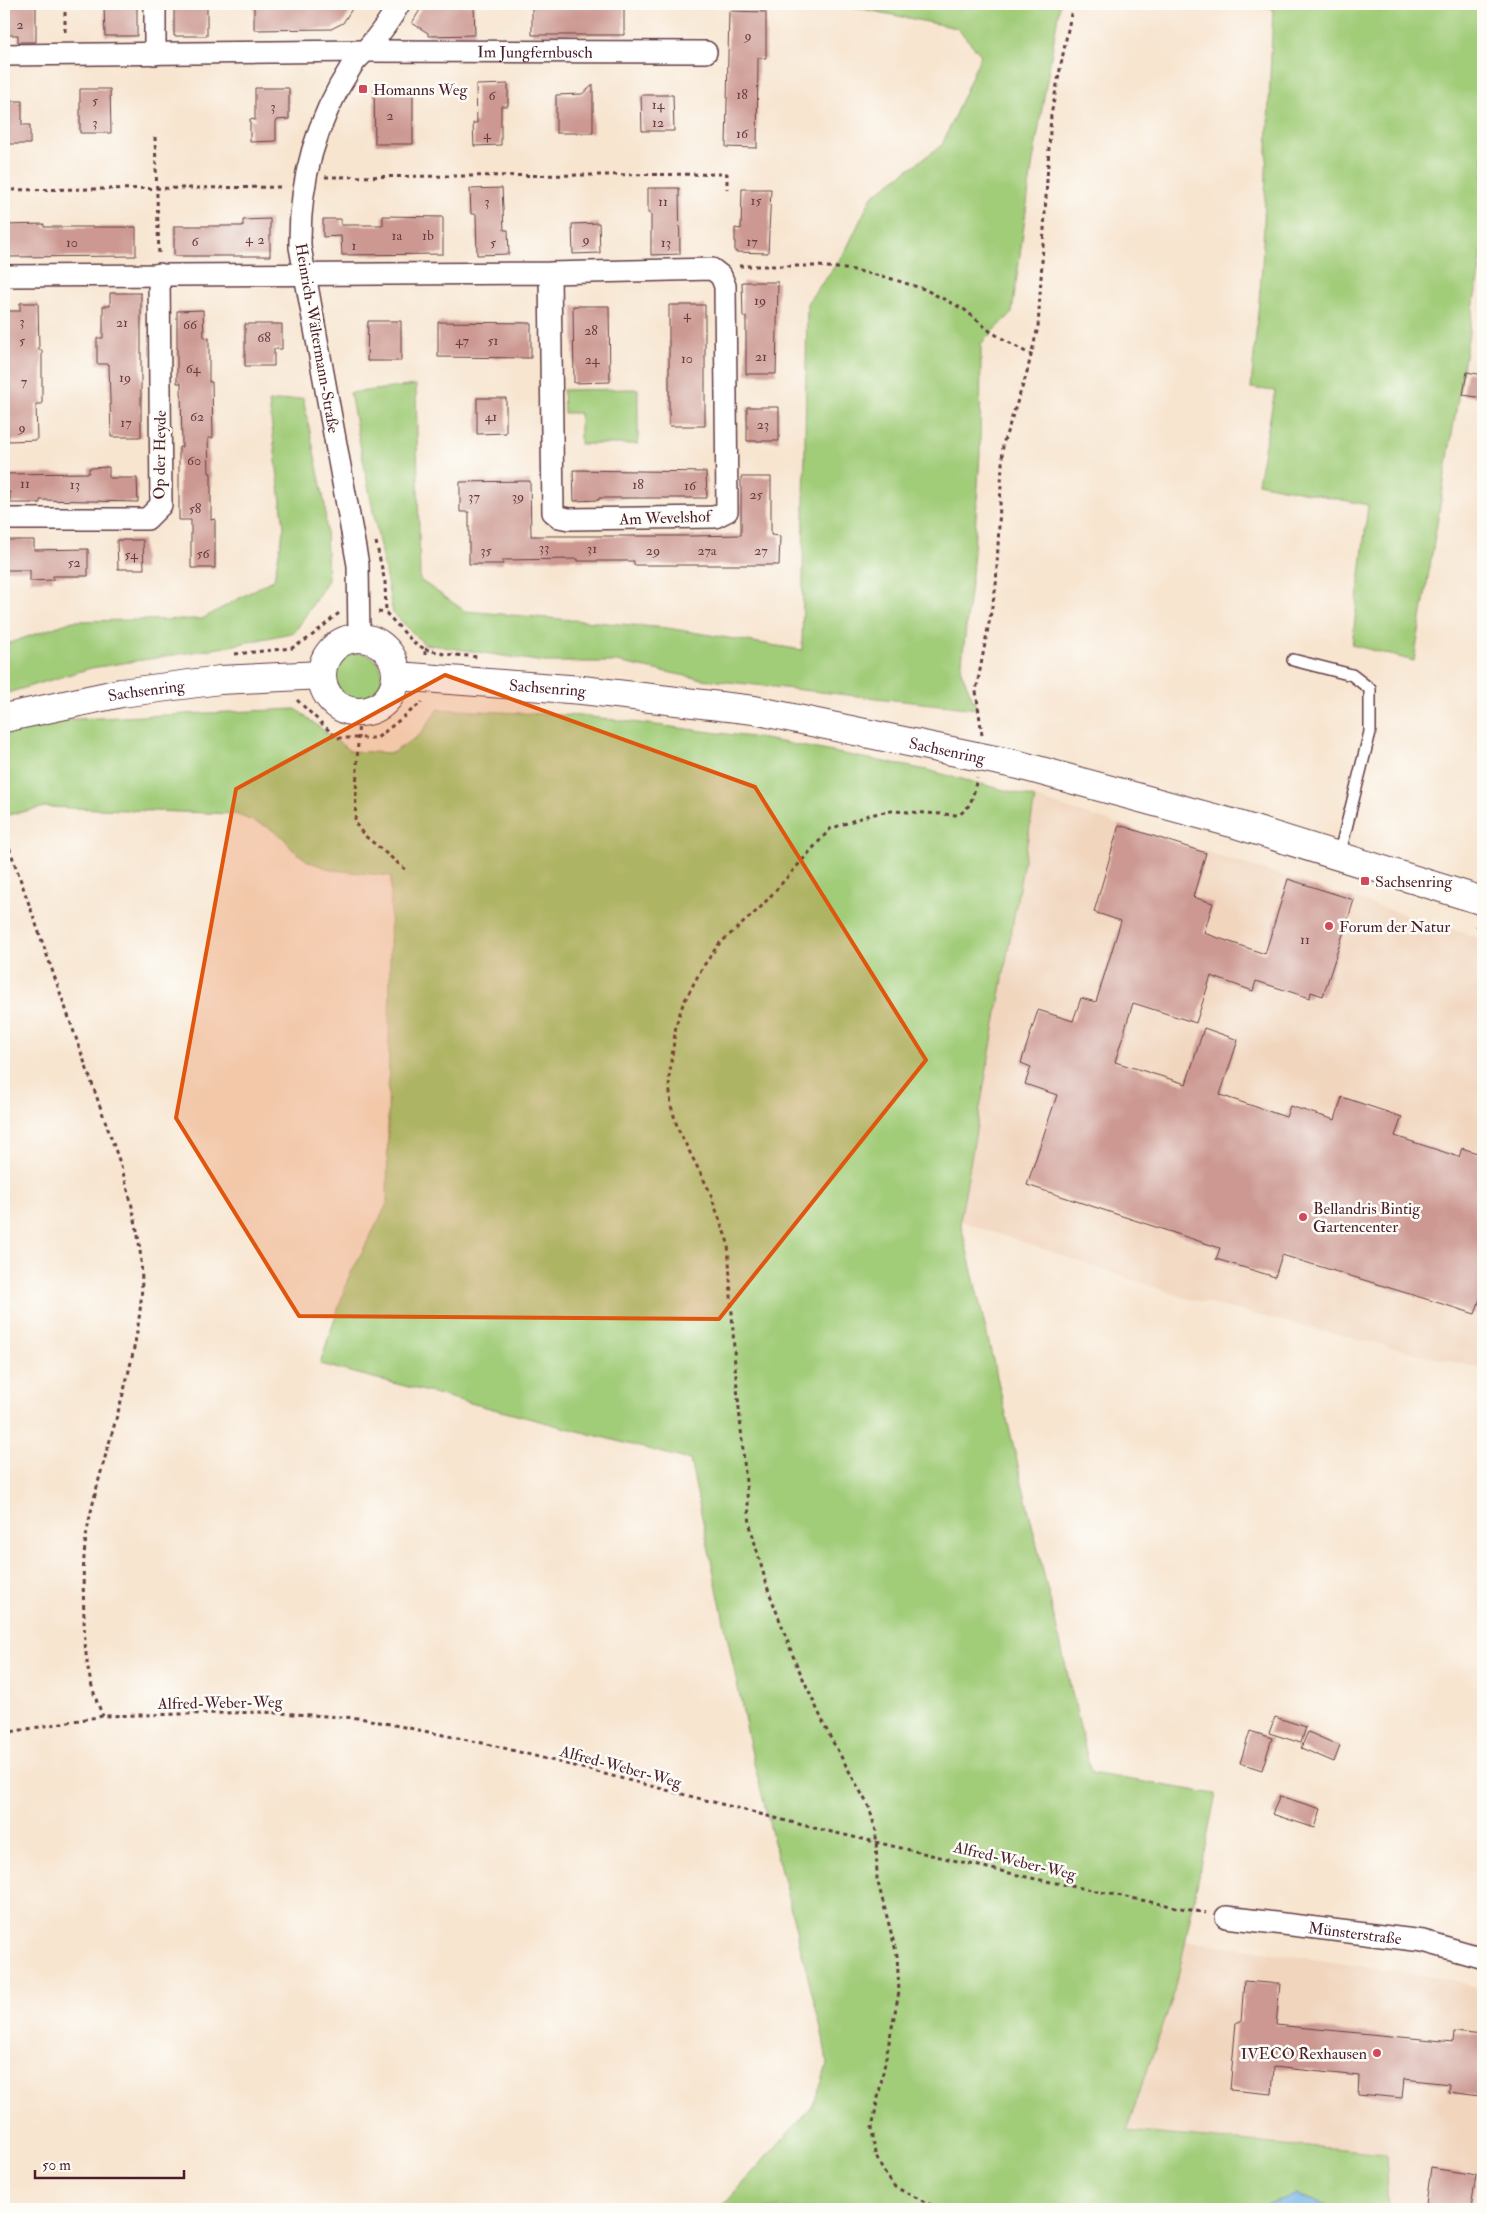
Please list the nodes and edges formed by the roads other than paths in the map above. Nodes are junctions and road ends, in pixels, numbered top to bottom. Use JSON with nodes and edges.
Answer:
{"nodes":[{"id":1,"x":155,"y":4,"type":"edge"},
{"id":2,"x":399,"y":4,"type":"edge"},
{"id":3,"x":364,"y":52,"type":"junction"},
{"id":4,"x":706,"y":52,"type":"dead end"},
{"id":5,"x":156,"y":54,"type":"junction"},
{"id":6,"x":4,"y":56,"type":"edge"},
{"id":7,"x":550,"y":273,"type":"junction"},
{"id":8,"x":159,"y":274,"type":"junction"},
{"id":9,"x":306,"y":274,"type":"junction"},
{"id":10,"x":4,"y":276,"type":"edge"},
{"id":11,"x":4,"y":519,"type":"edge"},
{"id":12,"x":360,"y":624,"type":"junction"},
{"id":13,"x":1293,"y":660,"type":"dead end"},
{"id":14,"x":322,"y":675,"type":"junction"},
{"id":15,"x":397,"y":676,"type":"junction"},
{"id":16,"x":4,"y":718,"type":"edge"},
{"id":17,"x":1339,"y":856,"type":"junction"},
{"id":18,"x":1483,"y":901,"type":"edge"},
{"id":19,"x":1226,"y":1917,"type":"road end"},
{"id":20,"x":1483,"y":1958,"type":"edge"}],
"edges":[{"from":1,"to":5,"type":"street"},
{"from":2,"to":3,"type":"street","name":"Heinrich-Wältermann-Straße"},
{"from":3,"to":4,"type":"street","name":"Im Jungfernbusch"},
{"from":3,"to":5,"type":"street"},
{"from":3,"to":9,"type":"street","name":"Heinrich-Wältermann-Straße"},
{"from":5,"to":6,"type":"street"},
{"from":7,"to":7,"type":"street","name":"Am Wevelshof"},
{"from":7,"to":9,"type":"street","name":"Am Wevelshof"},
{"from":8,"to":9,"type":"street"},
{"from":8,"to":10,"type":"street"},
{"from":8,"to":11,"type":"street","name":"Op der Heyde"},
{"from":9,"to":12,"type":"street","name":"Heinrich-Wältermann-Straße"},
{"from":12,"to":14,"type":"street"},
{"from":12,"to":15,"type":"street"},
{"from":13,"to":17,"type":"lane"},
{"from":14,"to":15,"type":"street"},
{"from":14,"to":16,"type":"street","name":"Sachsenring"},
{"from":15,"to":17,"type":"street","name":"Sachsenring"},
{"from":17,"to":18,"type":"street","name":"Sachsenring"},
{"from":19,"to":20,"type":"street","name":"Münsterstraße"}]}
